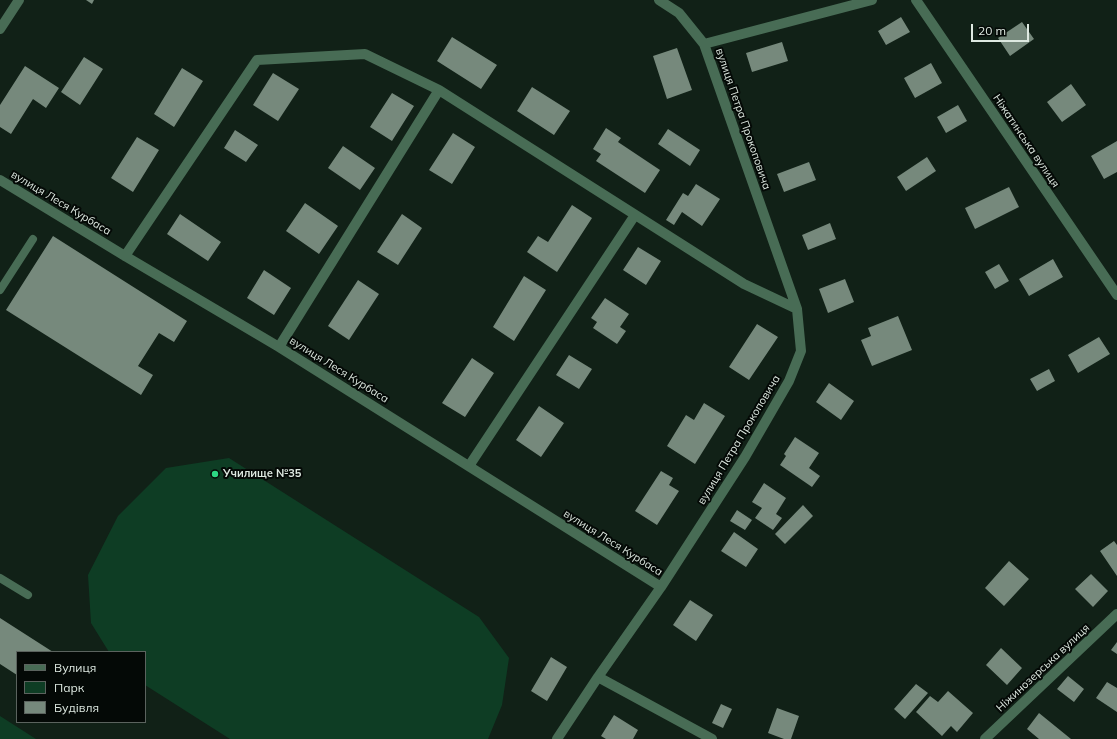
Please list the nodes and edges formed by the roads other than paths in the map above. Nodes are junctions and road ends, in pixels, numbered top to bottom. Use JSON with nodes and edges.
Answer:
{"nodes":[{"id":1,"x":18,"y":0,"type":"edge"},
{"id":2,"x":659,"y":0,"type":"edge"},
{"id":3,"x":872,"y":0,"type":"edge"},
{"id":4,"x":916,"y":0,"type":"edge"},
{"id":5,"x":0,"y":29,"type":"edge"},
{"id":6,"x":704,"y":44,"type":"junction"},
{"id":7,"x":439,"y":90,"type":"junction"},
{"id":8,"x":0,"y":180,"type":"edge"},
{"id":9,"x":636,"y":215,"type":"junction"},
{"id":10,"x":33,"y":238,"type":"dead end"},
{"id":11,"x":125,"y":256,"type":"junction"},
{"id":12,"x":0,"y":290,"type":"edge"},
{"id":13,"x":1117,"y":295,"type":"edge"},
{"id":14,"x":797,"y":309,"type":"junction"},
{"id":15,"x":279,"y":346,"type":"junction"},
{"id":16,"x":469,"y":466,"type":"junction"},
{"id":17,"x":0,"y":578,"type":"edge"},
{"id":18,"x":661,"y":587,"type":"junction"},
{"id":19,"x":28,"y":595,"type":"dead end"},
{"id":20,"x":1117,"y":614,"type":"edge"},
{"id":21,"x":598,"y":677,"type":"junction"},
{"id":22,"x":557,"y":739,"type":"edge"},
{"id":23,"x":712,"y":739,"type":"edge"},
{"id":24,"x":985,"y":739,"type":"edge"}],
"edges":[{"from":1,"to":5,"type":"street"},
{"from":2,"to":6,"type":"street","name":"вулиця Петра Прокоповича"},
{"from":3,"to":6,"type":"street"},
{"from":4,"to":13,"type":"street","name":"Ніжатинська вулиця"},
{"from":6,"to":14,"type":"street","name":"вулиця Петра Прокоповича"},
{"from":7,"to":9,"type":"street"},
{"from":7,"to":11,"type":"street"},
{"from":7,"to":15,"type":"street"},
{"from":8,"to":11,"type":"street","name":"вулиця Леся Курбаса"},
{"from":9,"to":14,"type":"street"},
{"from":9,"to":16,"type":"street"},
{"from":10,"to":12,"type":"lane"},
{"from":11,"to":15,"type":"street","name":"вулиця Леся Курбаса"},
{"from":14,"to":18,"type":"street","name":"вулиця Петра Прокоповича"},
{"from":15,"to":16,"type":"street","name":"вулиця Леся Курбаса"},
{"from":16,"to":18,"type":"street","name":"вулиця Леся Курбаса"},
{"from":17,"to":19,"type":"lane"},
{"from":18,"to":21,"type":"street","name":"вулиця Петра Прокоповича"},
{"from":20,"to":24,"type":"street","name":"Ніжинозерська вулиця"},
{"from":21,"to":22,"type":"street","name":"вулиця Петра Прокоповича"},
{"from":21,"to":23,"type":"street"}]}
